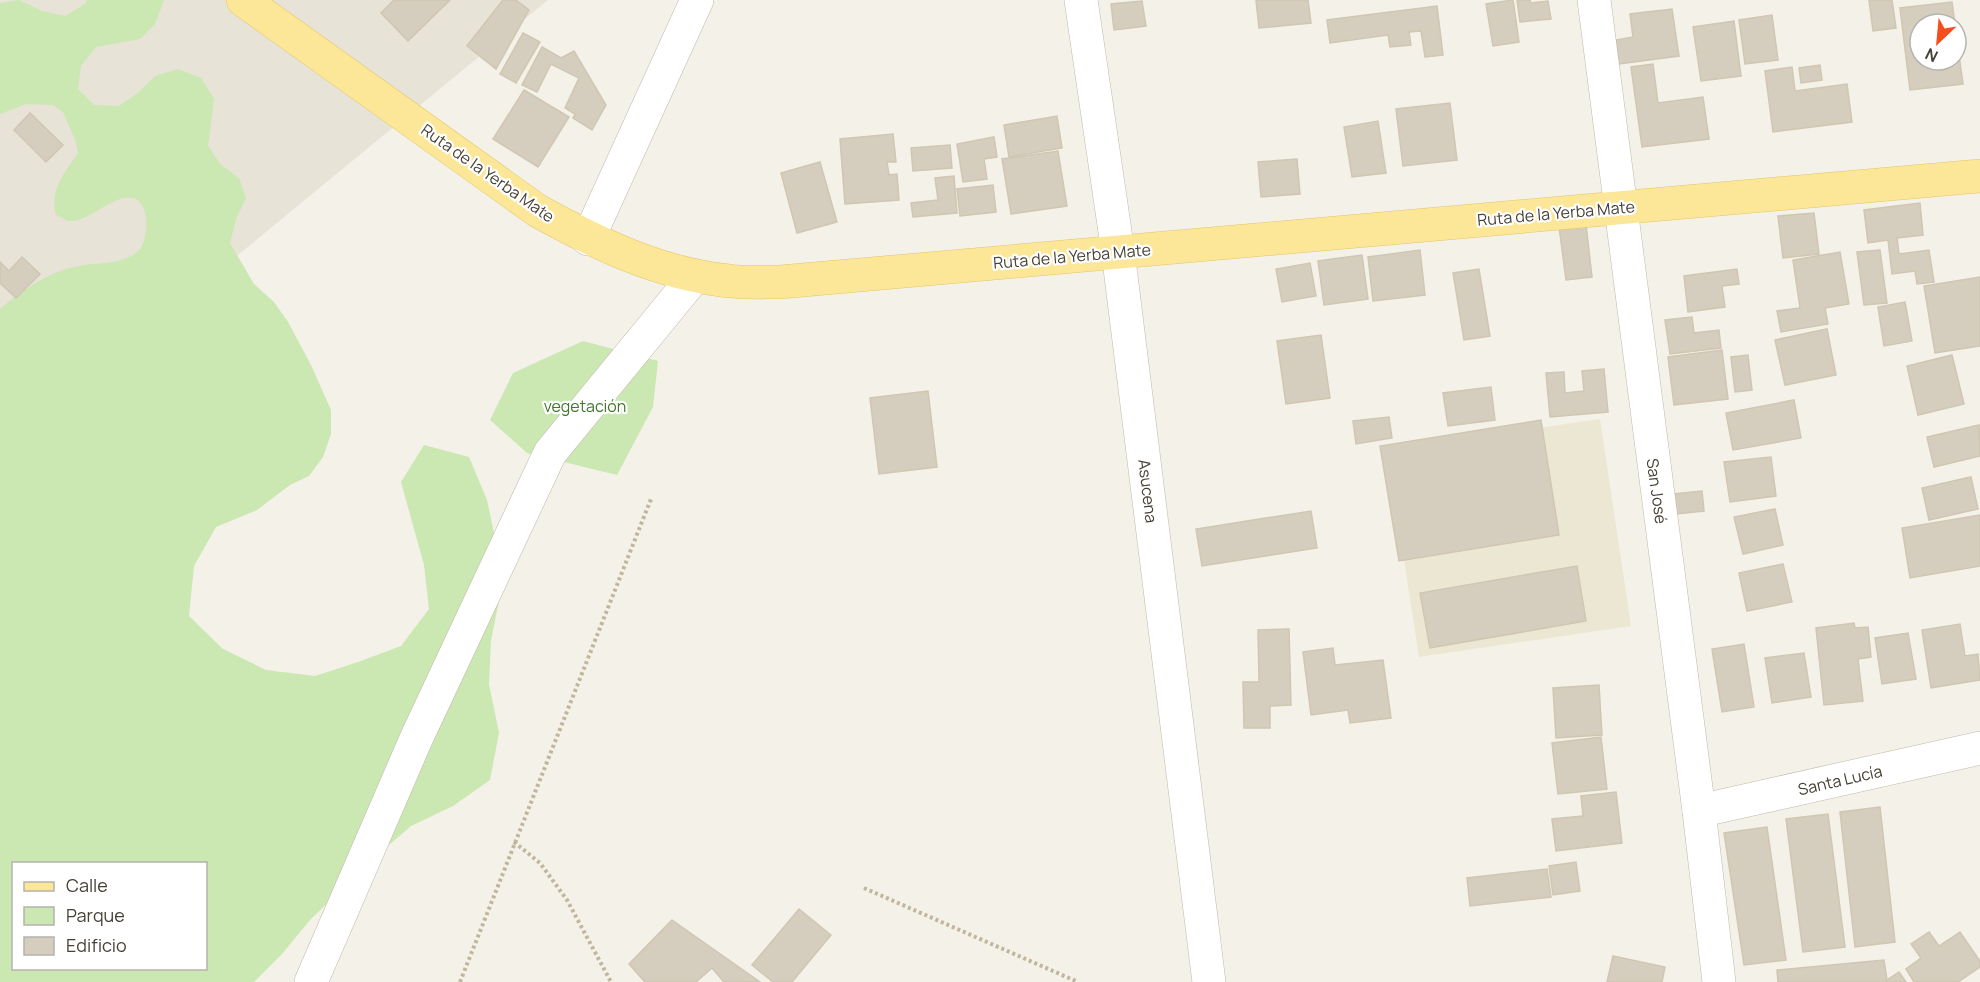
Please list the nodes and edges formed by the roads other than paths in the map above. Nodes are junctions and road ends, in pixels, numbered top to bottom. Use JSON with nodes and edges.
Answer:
{"nodes":[{"id":1,"x":243,"y":0,"type":"edge"},
{"id":2,"x":696,"y":0,"type":"edge"},
{"id":3,"x":1081,"y":0,"type":"edge"},
{"id":4,"x":1594,"y":0,"type":"edge"},
{"id":5,"x":1980,"y":176,"type":"edge"},
{"id":6,"x":1620,"y":208,"type":"junction"},
{"id":7,"x":588,"y":239,"type":"junction"},
{"id":8,"x":1118,"y":252,"type":"junction"},
{"id":9,"x":695,"y":276,"type":"junction"},
{"id":10,"x":1980,"y":748,"type":"edge"},
{"id":11,"x":1700,"y":811,"type":"junction"},
{"id":12,"x":311,"y":982,"type":"edge"},
{"id":13,"x":1209,"y":982,"type":"edge"},
{"id":14,"x":1719,"y":982,"type":"edge"}],
"edges":[{"from":1,"to":7,"type":"main road","name":"Ruta de la Yerba Mate"},
{"from":2,"to":7,"type":"street"},
{"from":3,"to":8,"type":"street","name":"Asucena"},
{"from":4,"to":6,"type":"street","name":"San José"},
{"from":5,"to":6,"type":"main road","name":"Ruta de la Yerba Mate"},
{"from":6,"to":8,"type":"main road","name":"Ruta de la Yerba Mate"},
{"from":6,"to":11,"type":"street","name":"San José"},
{"from":7,"to":9,"type":"main road","name":"Ruta de la Yerba Mate"},
{"from":8,"to":9,"type":"main road","name":"Ruta de la Yerba Mate"},
{"from":8,"to":13,"type":"street","name":"Asucena"},
{"from":9,"to":12,"type":"street"},
{"from":10,"to":11,"type":"street","name":"Santa Lucía"},
{"from":11,"to":14,"type":"street","name":"San José"}]}
